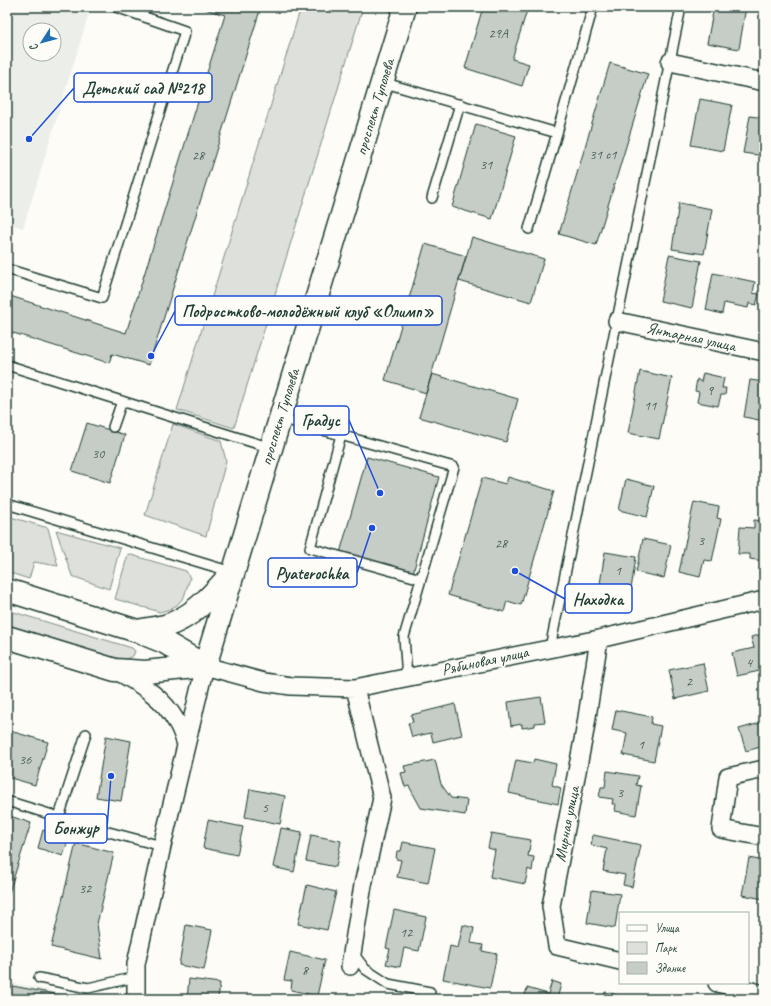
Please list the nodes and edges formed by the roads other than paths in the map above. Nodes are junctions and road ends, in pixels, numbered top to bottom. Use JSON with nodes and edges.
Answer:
{"nodes":[{"id":1,"x":116,"y":7,"type":"edge"},
{"id":2,"x":405,"y":7,"type":"edge"},
{"id":3,"x":593,"y":7,"type":"edge"},
{"id":4,"x":681,"y":7,"type":"edge"},
{"id":5,"x":670,"y":62,"type":"junction"},
{"id":6,"x":382,"y":82,"type":"junction"},
{"id":7,"x":764,"y":82,"type":"edge"},
{"id":8,"x":460,"y":104,"type":"junction"},
{"id":9,"x":556,"y":133,"type":"junction"},
{"id":10,"x":432,"y":198,"type":"dead end"},
{"id":11,"x":529,"y":229,"type":"dead end"},
{"id":12,"x":7,"y":269,"type":"edge"},
{"id":13,"x":617,"y":321,"type":"junction"},
{"id":14,"x":764,"y":352,"type":"edge"},
{"id":15,"x":7,"y":365,"type":"edge"},
{"id":16,"x":122,"y":401,"type":"junction"},
{"id":17,"x":280,"y":418,"type":"junction"},
{"id":18,"x":113,"y":427,"type":"dead end"},
{"id":19,"x":341,"y":435,"type":"junction"},
{"id":20,"x":271,"y":448,"type":"junction"},
{"id":21,"x":7,"y":504,"type":"edge"},
{"id":22,"x":233,"y":572,"type":"junction"},
{"id":23,"x":421,"y":579,"type":"junction"},
{"id":24,"x":7,"y":590,"type":"edge"},
{"id":25,"x":764,"y":600,"type":"edge"},
{"id":26,"x":137,"y":631,"type":"junction"},
{"id":27,"x":7,"y":637,"type":"edge"},
{"id":28,"x":599,"y":639,"type":"junction"},
{"id":29,"x":550,"y":648,"type":"junction"},
{"id":30,"x":205,"y":666,"type":"junction"},
{"id":31,"x":115,"y":670,"type":"junction"},
{"id":32,"x":407,"y":678,"type":"junction"},
{"id":33,"x":356,"y":688,"type":"junction"},
{"id":34,"x":86,"y":734,"type":"dead end"},
{"id":35,"x":186,"y":744,"type":"junction"},
{"id":36,"x":764,"y":769,"type":"edge"},
{"id":37,"x":7,"y":801,"type":"edge"},
{"id":38,"x":60,"y":817,"type":"junction"},
{"id":39,"x":764,"y":837,"type":"edge"},
{"id":40,"x":162,"y":846,"type":"junction"},
{"id":41,"x":352,"y":960,"type":"joint"},
{"id":42,"x":619,"y":961,"type":"edge"},
{"id":43,"x":136,"y":977,"type":"junction"},
{"id":44,"x":39,"y":978,"type":"dead end"},
{"id":45,"x":721,"y":984,"type":"edge"},
{"id":46,"x":430,"y":992,"type":"dead end"},
{"id":47,"x":764,"y":994,"type":"edge"},
{"id":48,"x":136,"y":999,"type":"edge"}],
"edges":[{"from":1,"to":12,"type":"lane"},
{"from":2,"to":6,"type":"main road","name":"проспект Туполева"},
{"from":3,"to":9,"type":"lane"},
{"from":4,"to":5,"type":"lane"},
{"from":5,"to":7,"type":"street"},
{"from":5,"to":13,"type":"lane"},
{"from":6,"to":8,"type":"lane"},
{"from":6,"to":17,"type":"main road","name":"проспект Туполева"},
{"from":8,"to":9,"type":"lane"},
{"from":8,"to":10,"type":"lane"},
{"from":9,"to":11,"type":"lane"},
{"from":13,"to":14,"type":"street","name":"Янтарная улица"},
{"from":13,"to":29,"type":"lane"},
{"from":15,"to":16,"type":"lane"},
{"from":16,"to":18,"type":"lane"},
{"from":16,"to":20,"type":"lane"},
{"from":17,"to":19,"type":"lane"},
{"from":17,"to":20,"type":"main road","name":"проспект Туполева"},
{"from":19,"to":23,"type":"lane"},
{"from":19,"to":23,"type":"lane"},
{"from":20,"to":22,"type":"main road","name":"проспект Туполева"},
{"from":21,"to":22,"type":"lane"},
{"from":22,"to":26,"type":"main road"},
{"from":22,"to":30,"type":"main road","name":"проспект Туполева"},
{"from":23,"to":32,"type":"lane"},
{"from":24,"to":26,"type":"main road"},
{"from":25,"to":28,"type":"street","name":"Рябиновая улица"},
{"from":26,"to":30,"type":"main road"},
{"from":27,"to":31,"type":"main road"},
{"from":28,"to":29,"type":"street","name":"Рябиновая улица"},
{"from":28,"to":42,"type":"street","name":"Мирная улица"},
{"from":29,"to":32,"type":"street","name":"Рябиновая улица"},
{"from":30,"to":31,"type":"main road"},
{"from":30,"to":33,"type":"street","name":"Рябиновая улица"},
{"from":30,"to":35,"type":"street"},
{"from":31,"to":35,"type":"street"},
{"from":32,"to":33,"type":"street","name":"Рябиновая улица"},
{"from":33,"to":41,"type":"street"},
{"from":34,"to":38,"type":"lane"},
{"from":35,"to":40,"type":"street"},
{"from":36,"to":39,"type":"street"},
{"from":37,"to":38,"type":"lane"},
{"from":38,"to":40,"type":"lane"},
{"from":40,"to":43,"type":"street"},
{"from":41,"to":46,"type":"lane"},
{"from":43,"to":44,"type":"lane"},
{"from":43,"to":48,"type":"street"},
{"from":45,"to":47,"type":"street"}]}
